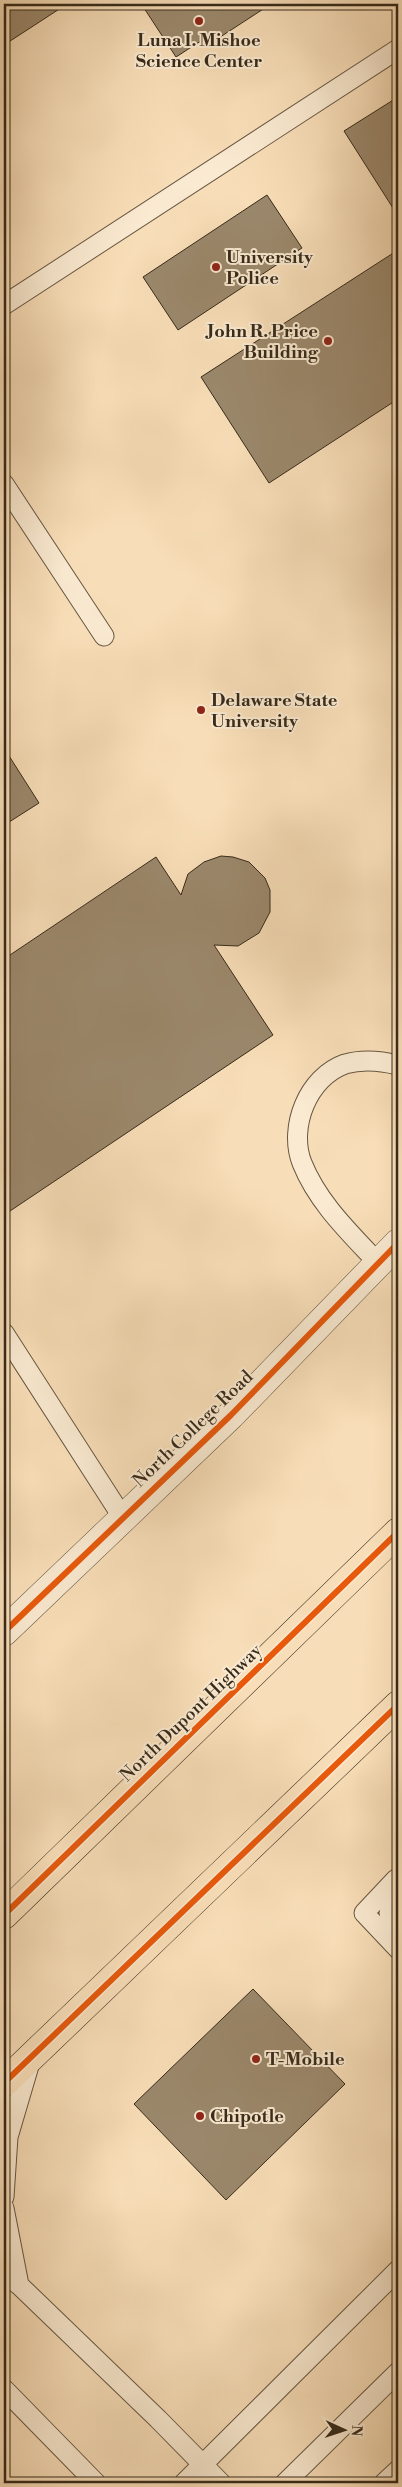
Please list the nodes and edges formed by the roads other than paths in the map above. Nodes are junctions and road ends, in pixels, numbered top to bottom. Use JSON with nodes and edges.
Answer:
{"nodes":[{"id":1,"x":398,"y":50,"type":"edge"},
{"id":2,"x":4,"y":305,"type":"edge"},
{"id":3,"x":4,"y":484,"type":"edge"},
{"id":4,"x":104,"y":636,"type":"dead end"},
{"id":5,"x":398,"y":1064,"type":"edge"},
{"id":6,"x":398,"y":1243,"type":"edge"},
{"id":7,"x":378,"y":1264,"type":"junction"},
{"id":8,"x":4,"y":1333,"type":"edge"},
{"id":9,"x":123,"y":1518,"type":"junction"},
{"id":10,"x":398,"y":1532,"type":"edge"},
{"id":11,"x":4,"y":1632,"type":"edge"},
{"id":12,"x":398,"y":1705,"type":"edge"},
{"id":13,"x":396,"y":1879,"type":"dead end"},
{"id":14,"x":398,"y":1904,"type":"edge"},
{"id":15,"x":4,"y":1915,"type":"edge"},
{"id":16,"x":398,"y":1923,"type":"edge"},
{"id":17,"x":398,"y":1949,"type":"edge"},
{"id":18,"x":32,"y":2056,"type":"junction"},
{"id":19,"x":4,"y":2083,"type":"edge"},
{"id":20,"x":4,"y":2197,"type":"edge"},
{"id":21,"x":4,"y":2208,"type":"edge"},
{"id":22,"x":398,"y":2270,"type":"edge"},
{"id":23,"x":11,"y":2280,"type":"edge"},
{"id":24,"x":398,"y":2372,"type":"edge"},
{"id":25,"x":4,"y":2389,"type":"edge"},
{"id":26,"x":203,"y":2464,"type":"junction"},
{"id":27,"x":96,"y":2483,"type":"edge"},
{"id":28,"x":184,"y":2483,"type":"edge"},
{"id":29,"x":221,"y":2483,"type":"edge"},
{"id":30,"x":285,"y":2483,"type":"edge"}],
"edges":[{"from":1,"to":2,"type":"lane"},
{"from":3,"to":4,"type":"lane"},
{"from":5,"to":7,"type":"lane"},
{"from":6,"to":7,"type":"street","name":"North College Road"},
{"from":7,"to":9,"type":"street","name":"North College Road"},
{"from":8,"to":9,"type":"lane"},
{"from":9,"to":11,"type":"street","name":"North College Road"},
{"from":10,"to":15,"type":"highway","name":"North Dupont Highway"},
{"from":12,"to":18,"type":"highway"},
{"from":13,"to":17,"type":"lane"},
{"from":14,"to":16,"type":"lane"},
{"from":18,"to":19,"type":"highway"},
{"from":18,"to":20,"type":"lane"},
{"from":21,"to":23,"type":"lane"},
{"from":22,"to":26,"type":"lane"},
{"from":23,"to":26,"type":"lane"},
{"from":24,"to":30,"type":"lane"},
{"from":25,"to":27,"type":"lane"},
{"from":26,"to":28,"type":"lane"},
{"from":26,"to":29,"type":"lane"}]}
